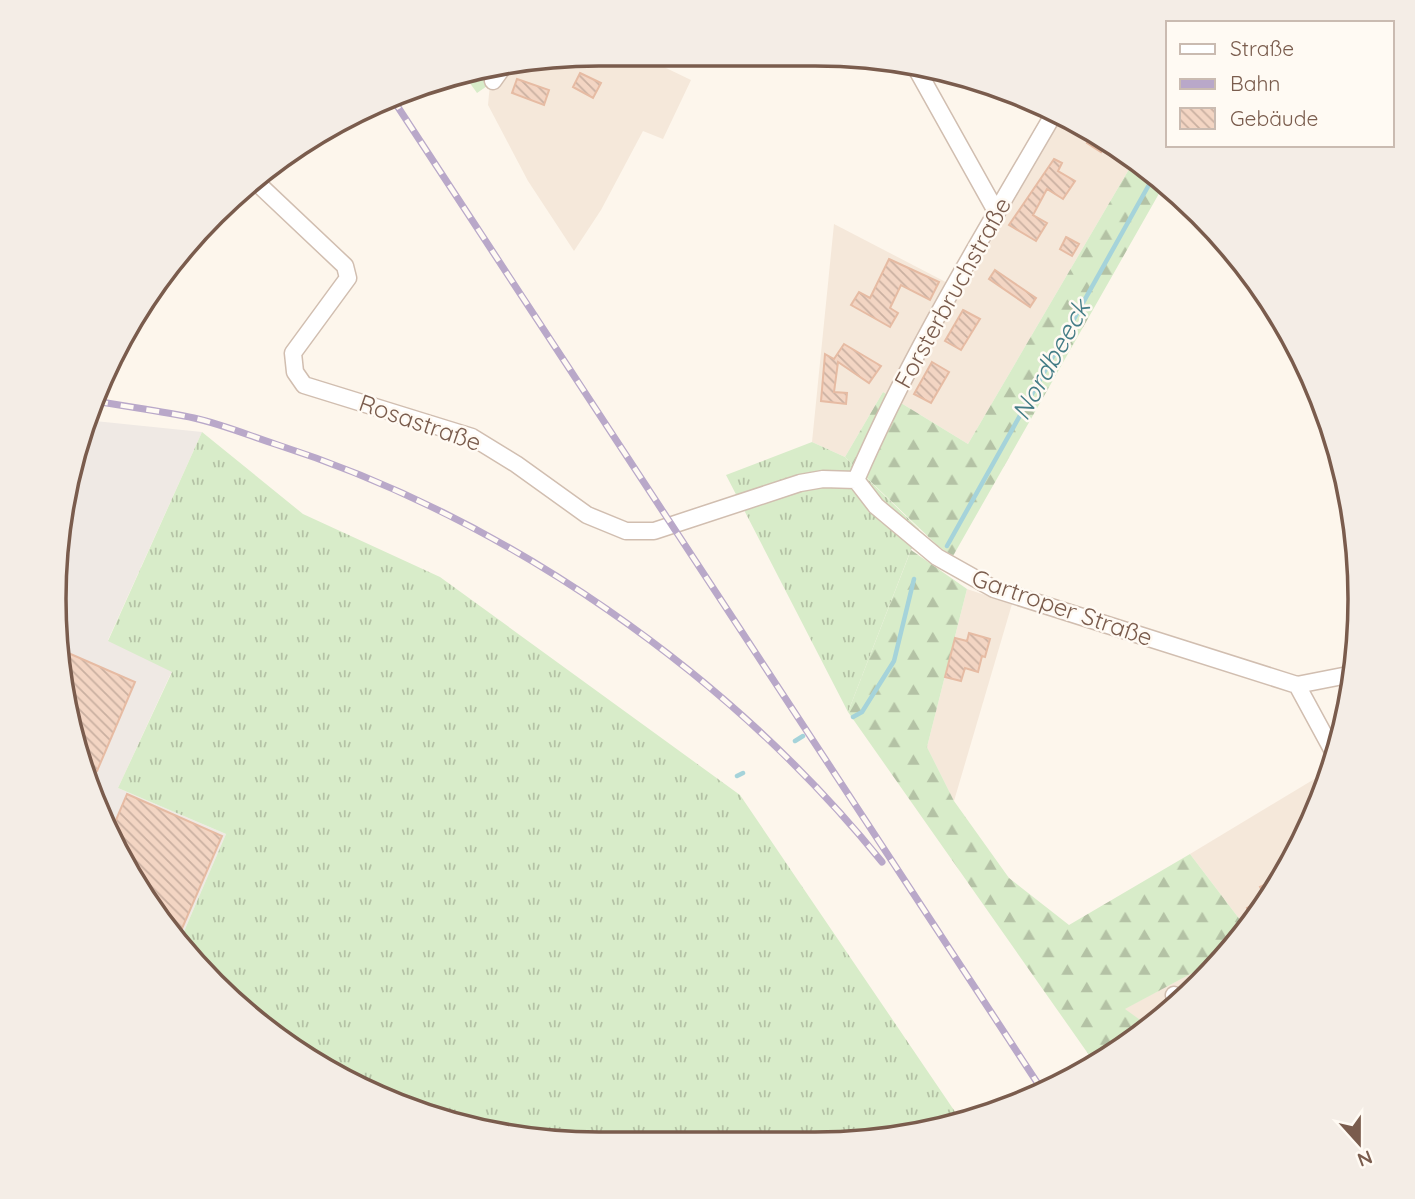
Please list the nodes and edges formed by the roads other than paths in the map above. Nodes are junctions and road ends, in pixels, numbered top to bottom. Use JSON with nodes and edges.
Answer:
{"nodes":[{"id":1,"x":496,"y":77,"type":"edge"},
{"id":2,"x":921,"y":78,"type":"edge"},
{"id":3,"x":493,"y":81,"type":"dead end"},
{"id":4,"x":1050,"y":121,"type":"edge"},
{"id":5,"x":262,"y":188,"type":"edge"},
{"id":6,"x":997,"y":214,"type":"junction"},
{"id":7,"x":856,"y":480,"type":"junction"},
{"id":8,"x":1343,"y":676,"type":"edge"},
{"id":9,"x":1297,"y":685,"type":"junction"},
{"id":10,"x":1328,"y":743,"type":"edge"}],
"edges":[{"from":1,"to":3,"type":"street"},
{"from":2,"to":6,"type":"street"},
{"from":4,"to":6,"type":"street","name":"Forsterbruchstraße"},
{"from":5,"to":7,"type":"street","name":"Rosastraße"},
{"from":6,"to":7,"type":"street","name":"Forsterbruchstraße"},
{"from":7,"to":9,"type":"street","name":"Gartroper Straße"},
{"from":8,"to":9,"type":"street"},
{"from":9,"to":10,"type":"street"}]}
